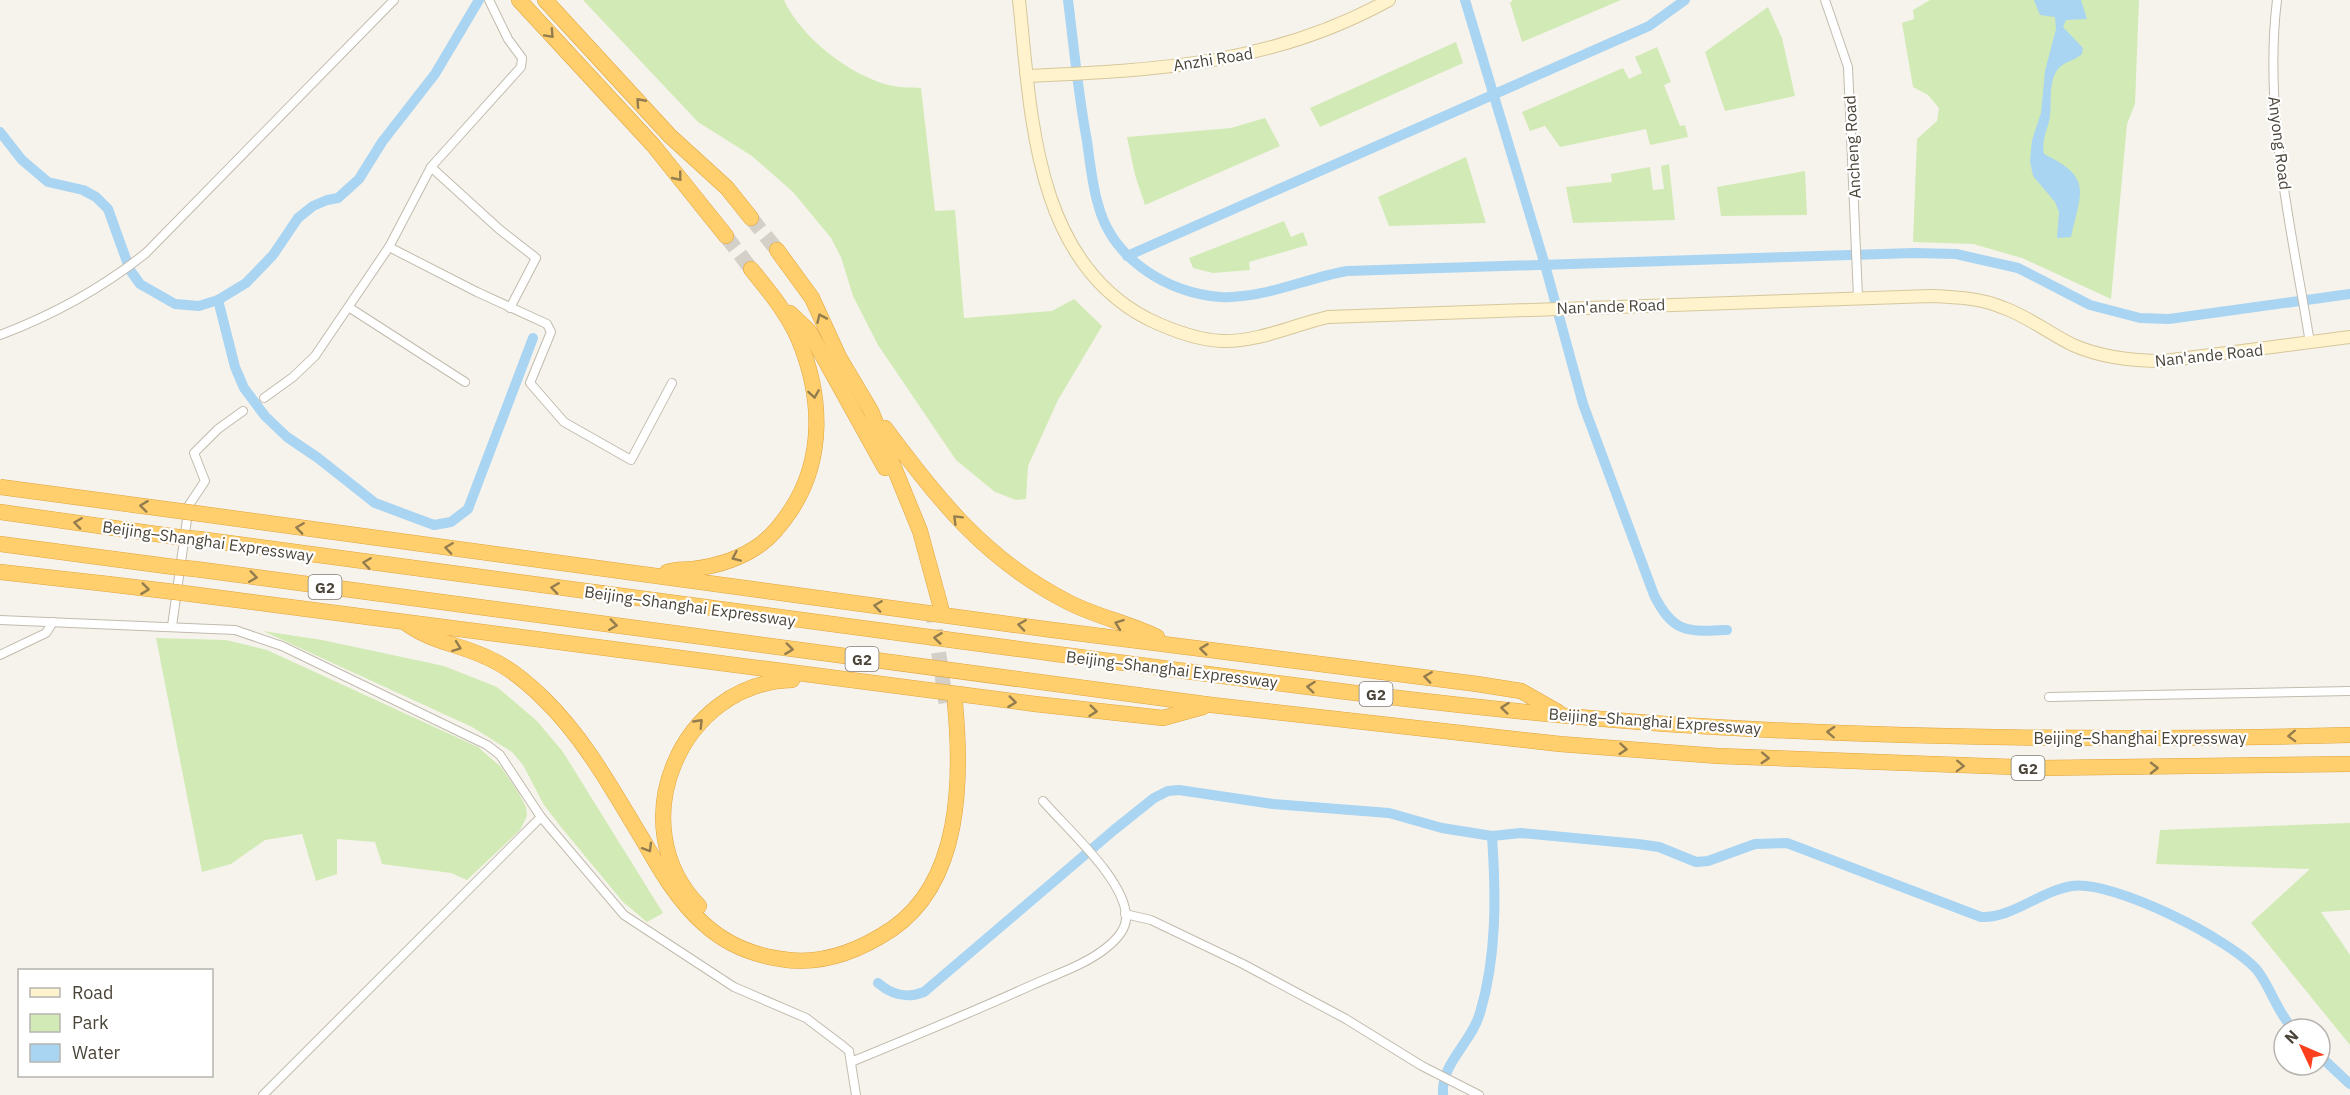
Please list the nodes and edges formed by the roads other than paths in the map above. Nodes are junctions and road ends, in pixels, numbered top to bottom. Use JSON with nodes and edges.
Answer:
{"nodes":[{"id":1,"x":394,"y":0,"type":"edge"},
{"id":2,"x":489,"y":0,"type":"edge"},
{"id":3,"x":519,"y":0,"type":"edge"},
{"id":4,"x":545,"y":0,"type":"edge"},
{"id":5,"x":1019,"y":0,"type":"edge"},
{"id":6,"x":1389,"y":0,"type":"edge"},
{"id":7,"x":1825,"y":0,"type":"edge"},
{"id":8,"x":2277,"y":0,"type":"edge"},
{"id":9,"x":1027,"y":76,"type":"junction"},
{"id":10,"x":431,"y":167,"type":"junction"},
{"id":11,"x":752,"y":218,"type":"tunnel mouth"},
{"id":12,"x":726,"y":236,"type":"tunnel mouth"},
{"id":13,"x":389,"y":247,"type":"junction"},
{"id":14,"x":777,"y":250,"type":"tunnel mouth"},
{"id":15,"x":751,"y":268,"type":"tunnel mouth"},
{"id":16,"x":774,"y":297,"type":"junction"},
{"id":17,"x":1858,"y":297,"type":"junction"},
{"id":18,"x":350,"y":308,"type":"junction"},
{"id":19,"x":510,"y":308,"type":"junction"},
{"id":20,"x":0,"y":335,"type":"edge"},
{"id":21,"x":2350,"y":337,"type":"edge"},
{"id":22,"x":2310,"y":343,"type":"junction"},
{"id":23,"x":465,"y":382,"type":"dead end"},
{"id":24,"x":672,"y":383,"type":"dead end"},
{"id":25,"x":264,"y":398,"type":"dead end"},
{"id":26,"x":243,"y":411,"type":"dead end"},
{"id":27,"x":871,"y":411,"type":"junction"},
{"id":28,"x":0,"y":488,"type":"edge"},
{"id":29,"x":0,"y":512,"type":"edge"},
{"id":30,"x":0,"y":543,"type":"edge"},
{"id":31,"x":0,"y":572,"type":"edge"},
{"id":32,"x":655,"y":576,"type":"junction"},
{"id":33,"x":0,"y":620,"type":"edge"},
{"id":34,"x":53,"y":622,"type":"junction"},
{"id":35,"x":405,"y":622,"type":"junction"},
{"id":36,"x":172,"y":626,"type":"junction"},
{"id":37,"x":1173,"y":645,"type":"junction"},
{"id":38,"x":0,"y":656,"type":"edge"},
{"id":39,"x":852,"y":681,"type":"junction"},
{"id":40,"x":2350,"y":691,"type":"edge"},
{"id":41,"x":2049,"y":697,"type":"dead end"},
{"id":42,"x":951,"y":703,"type":"tunnel mouth"},
{"id":43,"x":1212,"y":705,"type":"junction"},
{"id":44,"x":1563,"y":715,"type":"junction"},
{"id":45,"x":2350,"y":735,"type":"edge"},
{"id":46,"x":2350,"y":764,"type":"edge"},
{"id":47,"x":1043,"y":801,"type":"dead end"},
{"id":48,"x":541,"y":817,"type":"junction"},
{"id":49,"x":1125,"y":914,"type":"junction"},
{"id":50,"x":830,"y":953,"type":"junction"},
{"id":51,"x":852,"y":1062,"type":"junction"},
{"id":52,"x":263,"y":1095,"type":"edge"},
{"id":53,"x":856,"y":1095,"type":"edge"},
{"id":54,"x":1479,"y":1095,"type":"edge"}],
"edges":[{"from":1,"to":20,"type":"street"},
{"from":2,"to":10,"type":"street"},
{"from":3,"to":12,"type":"highway","one_way":true},
{"from":11,"to":4,"type":"highway","one_way":true},
{"from":5,"to":9,"type":"street","name":"Nan'ande Road"},
{"from":6,"to":9,"type":"street","name":"Anzhi Road"},
{"from":7,"to":17,"type":"street","name":"Ancheng Road"},
{"from":8,"to":22,"type":"street","name":"Anyong Road"},
{"from":9,"to":17,"type":"street","name":"Nan'ande Road"},
{"from":10,"to":13,"type":"street"},
{"from":10,"to":19,"type":"street"},
{"from":13,"to":18,"type":"street"},
{"from":13,"to":19,"type":"street"},
{"from":27,"to":14,"type":"highway","one_way":true},
{"from":15,"to":16,"type":"highway"},
{"from":16,"to":27,"type":"highway"},
{"from":16,"to":32,"type":"highway","one_way":true},
{"from":17,"to":22,"type":"street","name":"Nan'ande Road"},
{"from":18,"to":23,"type":"street"},
{"from":18,"to":25,"type":"street"},
{"from":19,"to":24,"type":"street"},
{"from":21,"to":22,"type":"street","name":"Nan'ande Road"},
{"from":26,"to":36,"type":"street"},
{"from":37,"to":27,"type":"highway","one_way":true},
{"from":32,"to":28,"type":"highway","one_way":true,"bridge":true},
{"from":44,"to":29,"type":"highway","name":"Beijing–Shanghai Expressway","number":"G2","one_way":true,"bridge":true},
{"from":30,"to":43,"type":"highway","name":"Beijing–Shanghai Expressway","number":"G2","one_way":true,"bridge":true},
{"from":31,"to":35,"type":"highway","one_way":true,"bridge":true},
{"from":37,"to":32,"type":"highway","one_way":true},
{"from":33,"to":34,"type":"street"},
{"from":34,"to":36,"type":"street"},
{"from":34,"to":38,"type":"street"},
{"from":35,"to":39,"type":"highway"},
{"from":35,"to":50,"type":"highway","one_way":true},
{"from":36,"to":48,"type":"street"},
{"from":44,"to":37,"type":"highway","one_way":true},
{"from":39,"to":43,"type":"highway","one_way":true},
{"from":50,"to":39,"type":"highway","one_way":true},
{"from":40,"to":41,"type":"street"},
{"from":42,"to":50,"type":"highway"},
{"from":43,"to":46,"type":"highway","name":"Beijing–Shanghai Expressway","number":"G2","one_way":true},
{"from":45,"to":44,"type":"highway","name":"Beijing–Shanghai Expressway","number":"G2","one_way":true},
{"from":47,"to":49,"type":"street"},
{"from":48,"to":51,"type":"street"},
{"from":48,"to":52,"type":"street"},
{"from":49,"to":51,"type":"street"},
{"from":49,"to":54,"type":"street"},
{"from":51,"to":53,"type":"street"}]}
